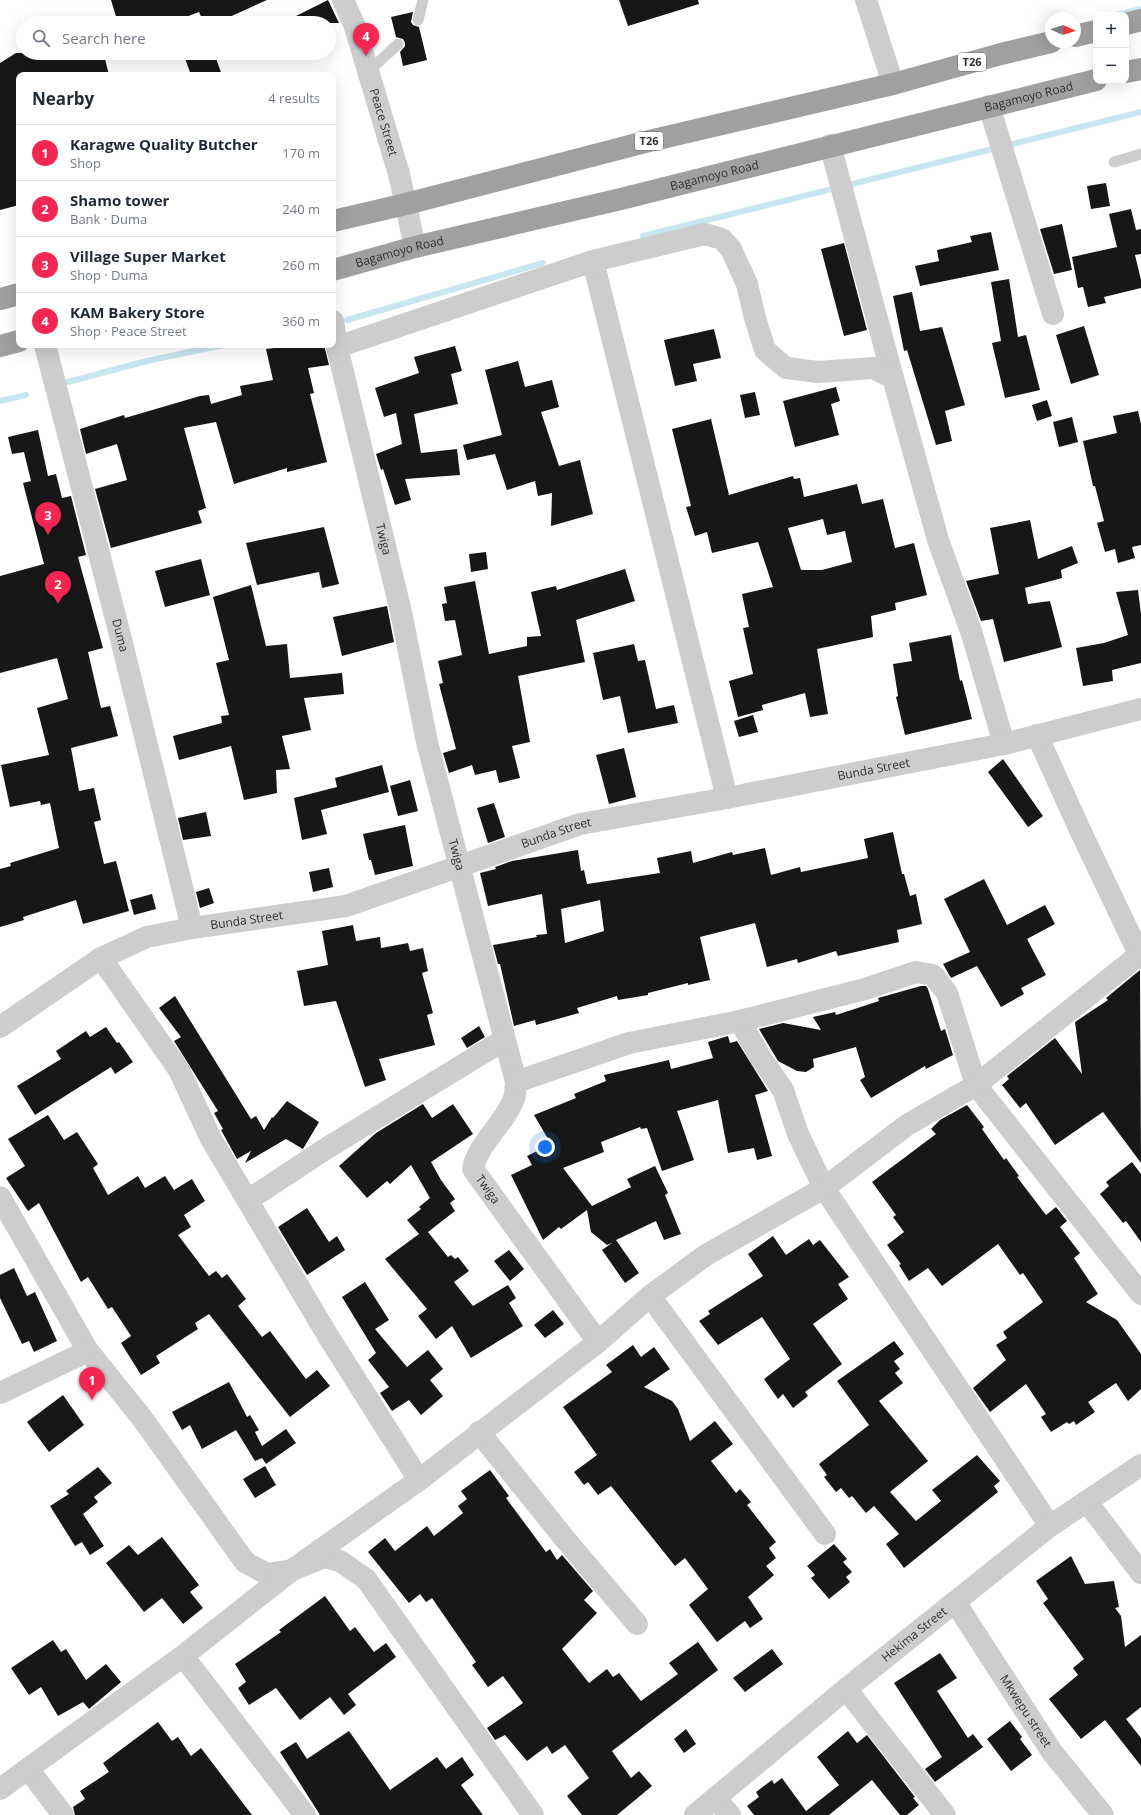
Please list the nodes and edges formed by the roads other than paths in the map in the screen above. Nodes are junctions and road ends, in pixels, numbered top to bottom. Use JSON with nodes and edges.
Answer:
{"nodes":[{"id":1,"x":343,"y":0,"type":"edge"},
{"id":2,"x":423,"y":0,"type":"edge"},
{"id":3,"x":866,"y":0,"type":"edge"},
{"id":4,"x":418,"y":20,"type":"dead end"},
{"id":5,"x":1141,"y":20,"type":"edge"},
{"id":6,"x":1129,"y":23,"type":"edge"},
{"id":7,"x":1093,"y":32,"type":"edge"},
{"id":8,"x":1081,"y":35,"type":"edge"},
{"id":9,"x":1045,"y":43,"type":"edge"},
{"id":10,"x":398,"y":44,"type":"dead end"},
{"id":11,"x":1141,"y":68,"type":"edge"},
{"id":12,"x":368,"y":71,"type":"junction"},
{"id":13,"x":1129,"y":71,"type":"edge"},
{"id":14,"x":1093,"y":81,"type":"edge"},
{"id":15,"x":893,"y":84,"type":"junction"},
{"id":16,"x":989,"y":106,"type":"junction"},
{"id":17,"x":830,"y":145,"type":"junction"},
{"id":18,"x":1141,"y":154,"type":"edge"},
{"id":19,"x":1114,"y":162,"type":"dead end"},
{"id":20,"x":406,"y":204,"type":"junction"},
{"id":21,"x":336,"y":220,"type":"edge"},
{"id":22,"x":415,"y":247,"type":"junction"},
{"id":23,"x":593,"y":261,"type":"junction"},
{"id":24,"x":336,"y":269,"type":"edge"},
{"id":25,"x":16,"y":295,"type":"edge"},
{"id":26,"x":0,"y":298,"type":"edge"},
{"id":27,"x":1053,"y":314,"type":"dead end"},
{"id":28,"x":336,"y":340,"type":"edge"},
{"id":29,"x":16,"y":342,"type":"edge"},
{"id":30,"x":0,"y":346,"type":"edge"},
{"id":31,"x":337,"y":347,"type":"junction"},
{"id":32,"x":46,"y":348,"type":"edge"},
{"id":33,"x":893,"y":378,"type":"junction"},
{"id":34,"x":1141,"y":709,"type":"edge"},
{"id":35,"x":1037,"y":735,"type":"junction"},
{"id":36,"x":1004,"y":744,"type":"junction"},
{"id":37,"x":727,"y":798,"type":"junction"},
{"id":38,"x":459,"y":868,"type":"junction"},
{"id":39,"x":192,"y":928,"type":"junction"},
{"id":40,"x":1140,"y":957,"type":"edge"},
{"id":41,"x":101,"y":958,"type":"junction"},
{"id":42,"x":740,"y":1021,"type":"junction"},
{"id":43,"x":0,"y":1027,"type":"edge"},
{"id":44,"x":504,"y":1040,"type":"junction"},
{"id":45,"x":516,"y":1082,"type":"junction"},
{"id":46,"x":976,"y":1085,"type":"junction"},
{"id":47,"x":824,"y":1188,"type":"junction"},
{"id":48,"x":0,"y":1197,"type":"edge"},
{"id":49,"x":248,"y":1200,"type":"junction"},
{"id":50,"x":1141,"y":1294,"type":"edge"},
{"id":51,"x":650,"y":1296,"type":"junction"},
{"id":52,"x":598,"y":1342,"type":"junction"},
{"id":53,"x":88,"y":1351,"type":"junction"},
{"id":54,"x":0,"y":1393,"type":"edge"},
{"id":55,"x":479,"y":1432,"type":"junction"},
{"id":56,"x":1141,"y":1465,"type":"edge"},
{"id":57,"x":419,"y":1480,"type":"junction"},
{"id":58,"x":1087,"y":1502,"type":"junction"},
{"id":59,"x":1050,"y":1526,"type":"junction"},
{"id":60,"x":825,"y":1534,"type":"dead end"},
{"id":61,"x":292,"y":1570,"type":"junction"},
{"id":62,"x":1141,"y":1573,"type":"edge"},
{"id":63,"x":956,"y":1602,"type":"junction"},
{"id":64,"x":636,"y":1624,"type":"dead end"},
{"id":65,"x":183,"y":1656,"type":"junction"},
{"id":66,"x":846,"y":1689,"type":"junction"},
{"id":67,"x":28,"y":1769,"type":"junction"},
{"id":68,"x":0,"y":1789,"type":"edge"},
{"id":69,"x":715,"y":1798,"type":"junction"},
{"id":70,"x":63,"y":1815,"type":"edge"},
{"id":71,"x":305,"y":1815,"type":"edge"},
{"id":72,"x":532,"y":1815,"type":"edge"},
{"id":73,"x":695,"y":1815,"type":"edge"},
{"id":74,"x":730,"y":1815,"type":"edge"},
{"id":75,"x":944,"y":1815,"type":"edge"},
{"id":76,"x":1103,"y":1815,"type":"edge"}],
"edges":[{"from":1,"to":12,"type":"street","name":"Peace Street"},
{"from":2,"to":4,"type":"lane"},
{"from":3,"to":15,"type":"street"},
{"from":5,"to":6,"type":"highway"},
{"from":7,"to":8,"type":"highway"},
{"from":9,"to":15,"type":"highway","number":"T26"},
{"from":10,"to":12,"type":"lane"},
{"from":11,"to":13,"type":"highway"},
{"from":12,"to":20,"type":"street","name":"Peace Street"},
{"from":14,"to":16,"type":"highway","name":"Bagamoyo Road"},
{"from":15,"to":20,"type":"highway","number":"T26"},
{"from":16,"to":17,"type":"highway","name":"Bagamoyo Road"},
{"from":16,"to":27,"type":"street"},
{"from":17,"to":22,"type":"highway","name":"Bagamoyo Road"},
{"from":17,"to":33,"type":"street"},
{"from":18,"to":19,"type":"lane"},
{"from":20,"to":21,"type":"highway","number":"T26"},
{"from":20,"to":22,"type":"street","name":"Peace Street"},
{"from":22,"to":24,"type":"highway","name":"Bagamoyo Road"},
{"from":23,"to":31,"type":"street"},
{"from":23,"to":33,"type":"street"},
{"from":23,"to":37,"type":"street"},
{"from":25,"to":26,"type":"highway"},
{"from":28,"to":31,"type":"street","name":"Twiga"},
{"from":29,"to":30,"type":"highway"},
{"from":31,"to":38,"type":"street","name":"Twiga"},
{"from":32,"to":39,"type":"street","name":"Duma"},
{"from":33,"to":36,"type":"street"},
{"from":34,"to":35,"type":"street","name":"Bunda Street"},
{"from":35,"to":36,"type":"street","name":"Bunda Street"},
{"from":35,"to":40,"type":"street"},
{"from":36,"to":37,"type":"street","name":"Bunda Street"},
{"from":37,"to":38,"type":"street","name":"Bunda Street"},
{"from":38,"to":39,"type":"street","name":"Bunda Street"},
{"from":38,"to":44,"type":"street","name":"Twiga"},
{"from":39,"to":41,"type":"street","name":"Bunda Street"},
{"from":40,"to":46,"type":"street"},
{"from":41,"to":43,"type":"street","name":"Bunda Street"},
{"from":41,"to":49,"type":"street"},
{"from":42,"to":45,"type":"street"},
{"from":42,"to":46,"type":"street"},
{"from":42,"to":47,"type":"street"},
{"from":44,"to":45,"type":"street","name":"Twiga"},
{"from":44,"to":49,"type":"street"},
{"from":45,"to":52,"type":"street","name":"Twiga"},
{"from":46,"to":47,"type":"street"},
{"from":46,"to":50,"type":"street"},
{"from":47,"to":51,"type":"street"},
{"from":47,"to":59,"type":"street"},
{"from":48,"to":53,"type":"street"},
{"from":49,"to":57,"type":"street"},
{"from":51,"to":52,"type":"street"},
{"from":51,"to":60,"type":"street"},
{"from":52,"to":55,"type":"street"},
{"from":53,"to":54,"type":"street"},
{"from":53,"to":61,"type":"street"},
{"from":55,"to":57,"type":"street"},
{"from":55,"to":64,"type":"street"},
{"from":56,"to":58,"type":"street","name":"Hekima Street"},
{"from":57,"to":61,"type":"street"},
{"from":58,"to":59,"type":"street","name":"Hekima Street"},
{"from":58,"to":62,"type":"street"},
{"from":59,"to":63,"type":"street","name":"Hekima Street"},
{"from":61,"to":65,"type":"street"},
{"from":61,"to":72,"type":"street"},
{"from":63,"to":66,"type":"street","name":"Hekima Street"},
{"from":63,"to":76,"type":"street","name":"Mkwepu street"},
{"from":65,"to":67,"type":"street"},
{"from":65,"to":71,"type":"street"},
{"from":66,"to":69,"type":"street","name":"Hekima Street"},
{"from":66,"to":75,"type":"street"},
{"from":67,"to":68,"type":"street"},
{"from":67,"to":70,"type":"street"},
{"from":69,"to":73,"type":"street","name":"Hekima Street"},
{"from":69,"to":74,"type":"street"}]}
